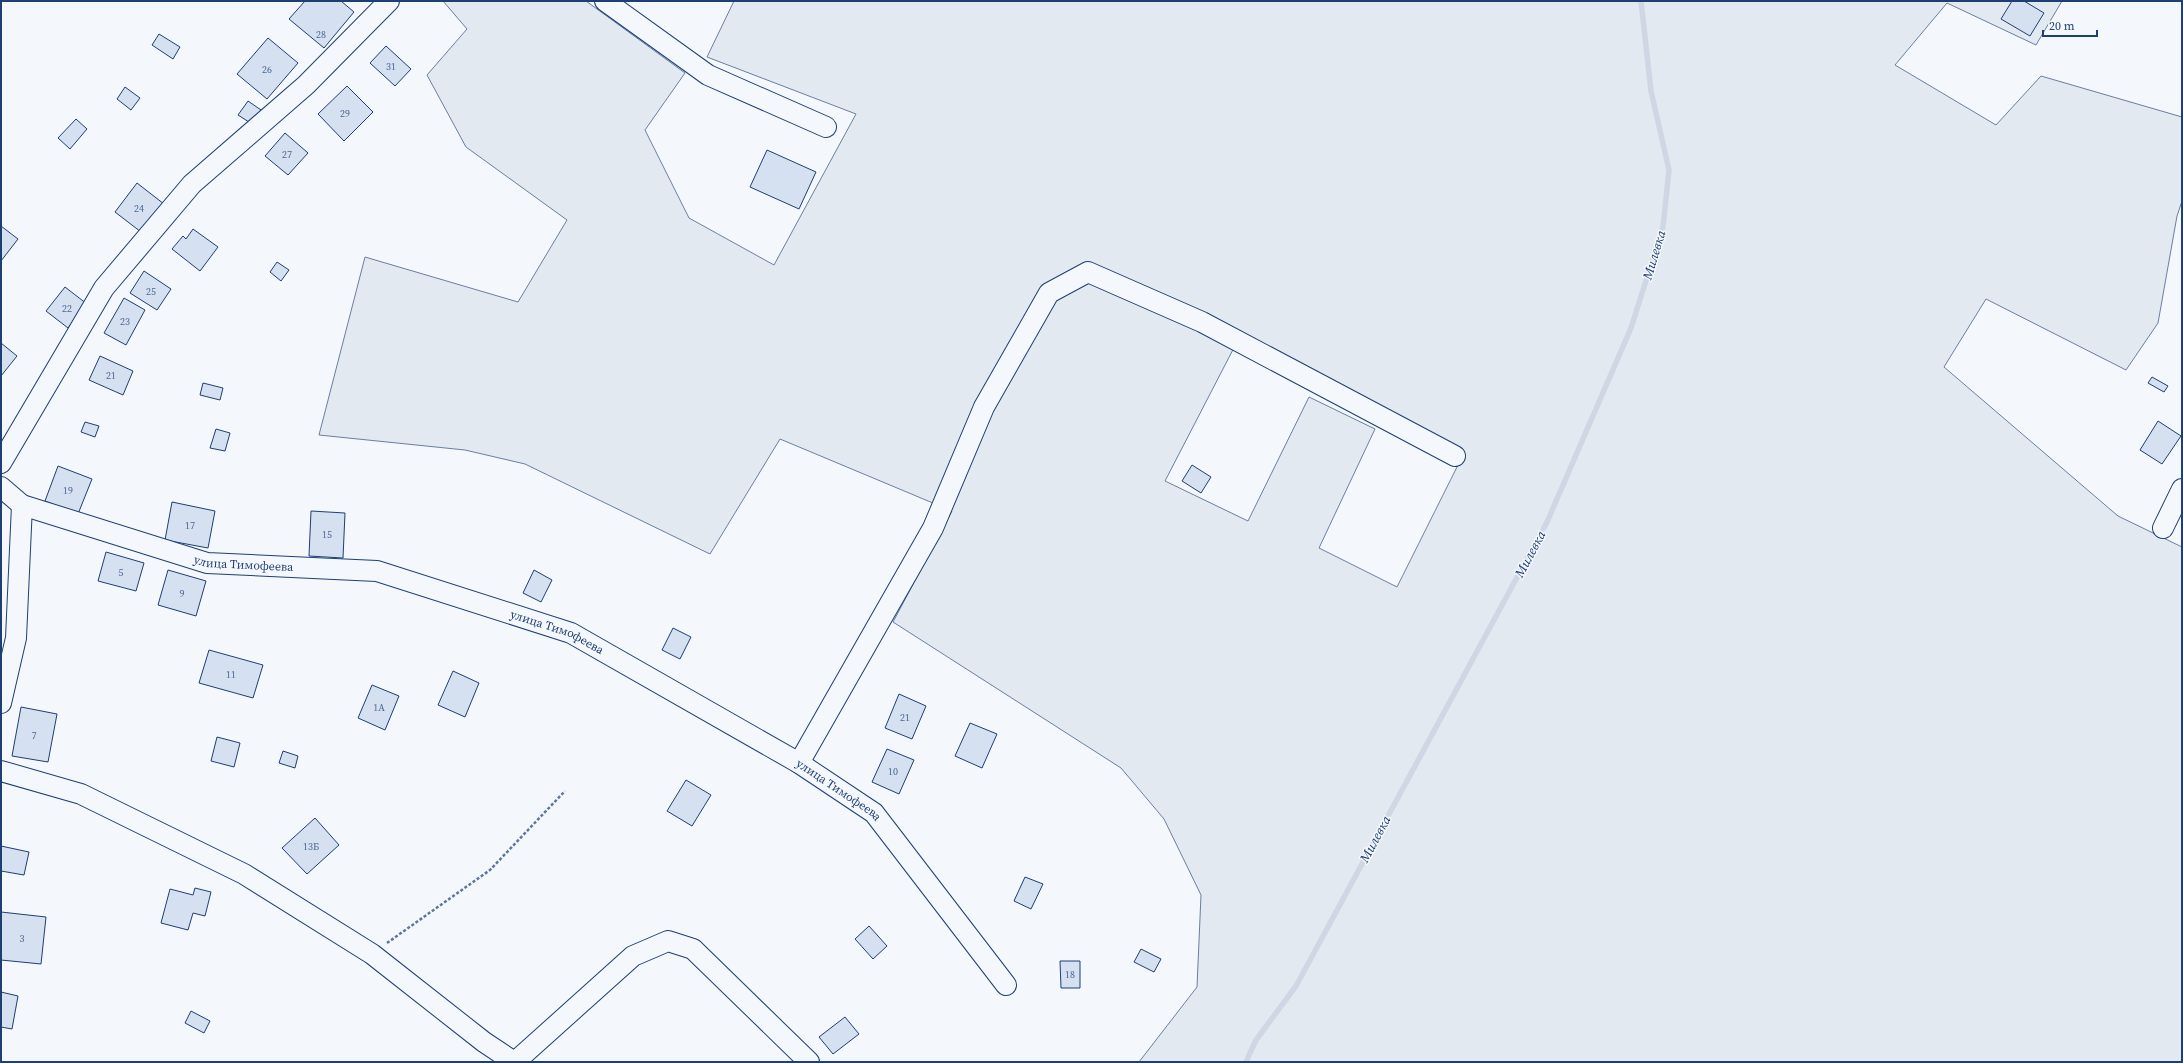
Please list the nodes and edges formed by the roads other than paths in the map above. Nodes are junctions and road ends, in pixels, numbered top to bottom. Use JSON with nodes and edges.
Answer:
{"nodes":[{"id":1,"x":389,"y":1,"type":"edge"},
{"id":2,"x":605,"y":1,"type":"edge"},
{"id":3,"x":826,"y":127,"type":"dead end"},
{"id":4,"x":1455,"y":456,"type":"dead end"},
{"id":5,"x":1,"y":464,"type":"edge"},
{"id":6,"x":1,"y":487,"type":"edge"},
{"id":7,"x":2182,"y":489,"type":"edge"},
{"id":8,"x":22,"y":505,"type":"junction"},
{"id":9,"x":2163,"y":528,"type":"dead end"},
{"id":10,"x":1,"y":703,"type":"edge"},
{"id":11,"x":799,"y":763,"type":"junction"},
{"id":12,"x":1,"y":771,"type":"edge"},
{"id":13,"x":1006,"y":985,"type":"dead end"},
{"id":14,"x":515,"y":1062,"type":"edge"},
{"id":15,"x":809,"y":1062,"type":"edge"}],
"edges":[{"from":1,"to":5,"type":"street"},
{"from":2,"to":3,"type":"street"},
{"from":4,"to":11,"type":"street"},
{"from":6,"to":8,"type":"street","name":"улица Тимофеева"},
{"from":7,"to":9,"type":"street"},
{"from":8,"to":10,"type":"street"},
{"from":8,"to":11,"type":"street","name":"улица Тимофеева"},
{"from":11,"to":13,"type":"street","name":"улица Тимофеева"},
{"from":12,"to":14,"type":"street"},
{"from":14,"to":15,"type":"street"}]}
